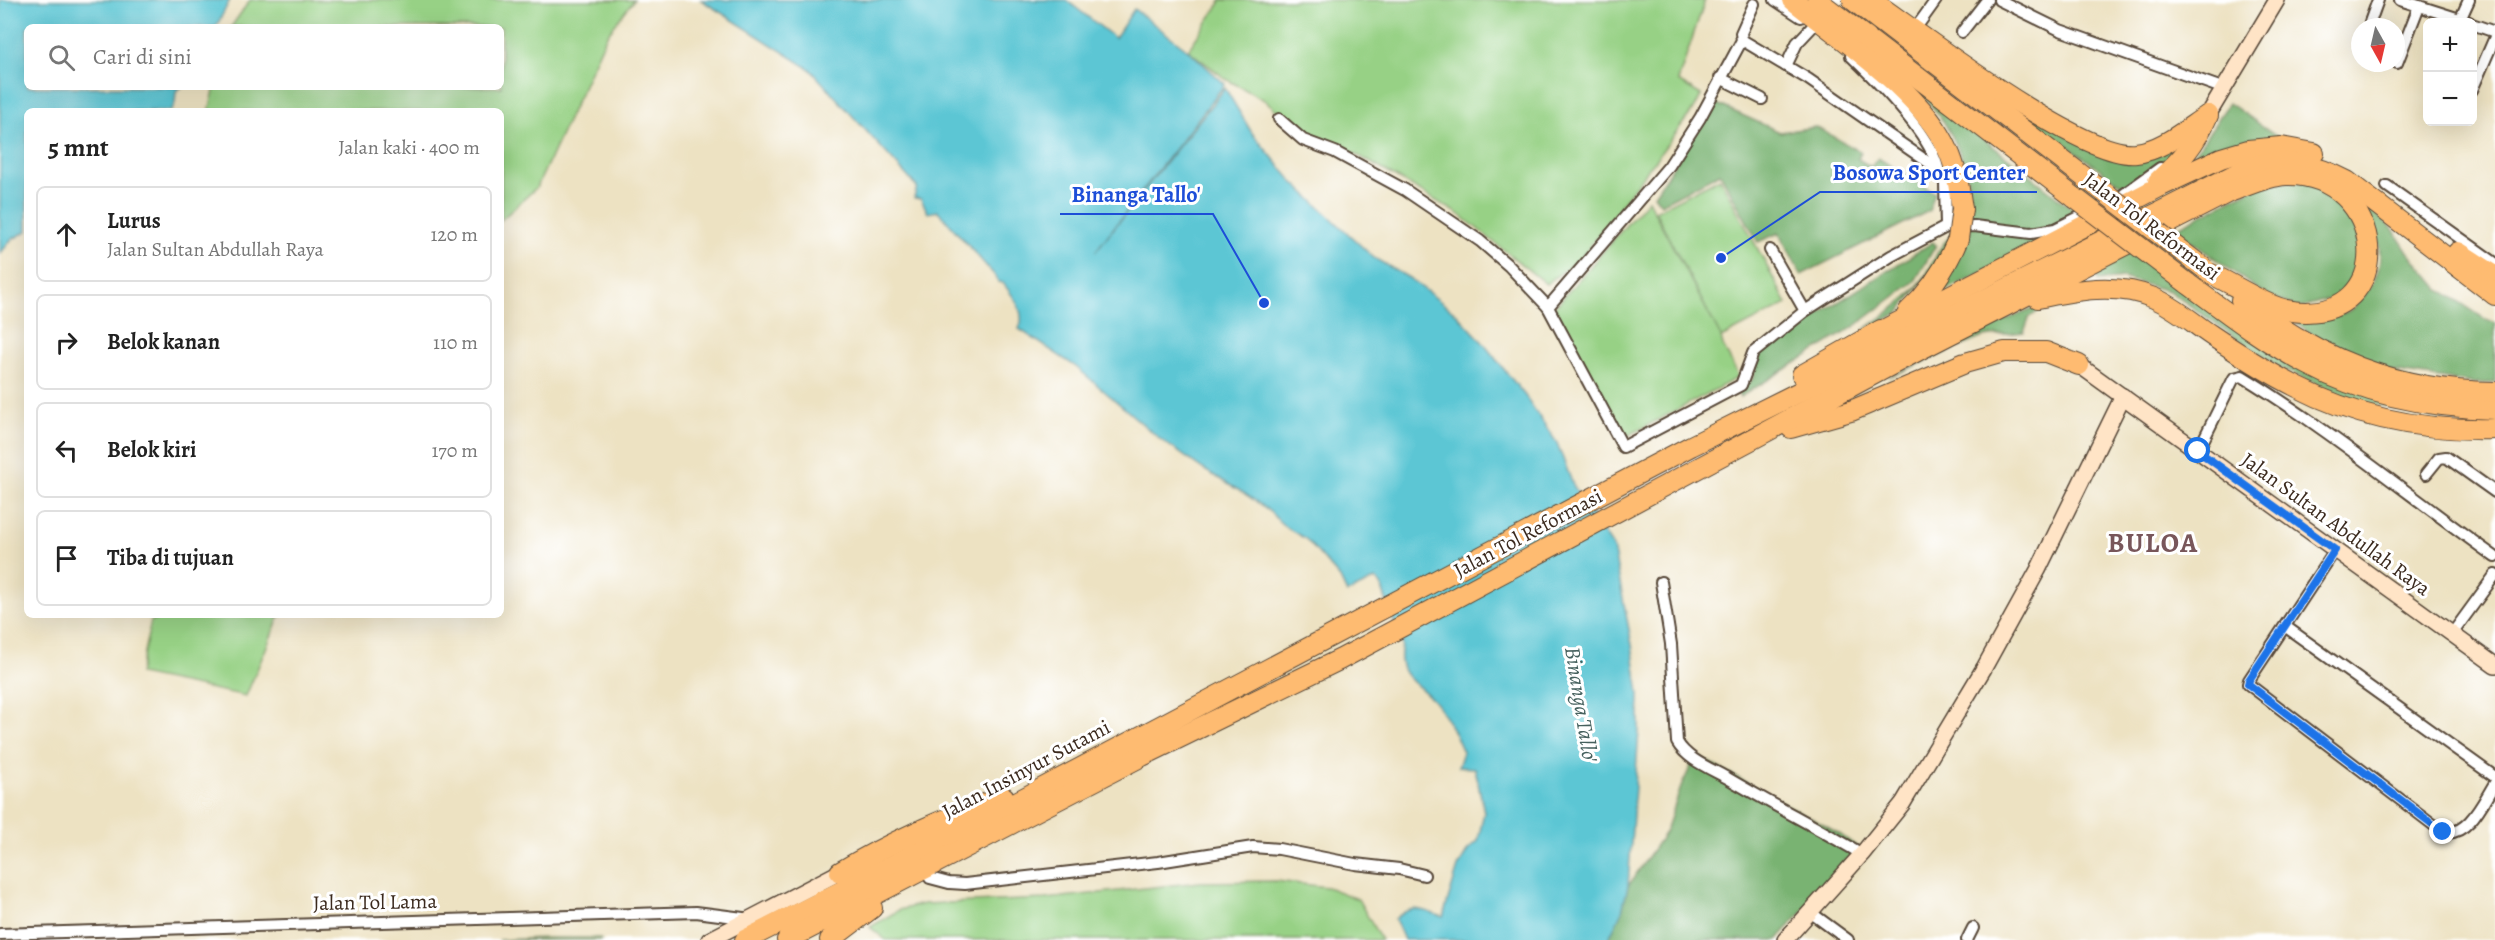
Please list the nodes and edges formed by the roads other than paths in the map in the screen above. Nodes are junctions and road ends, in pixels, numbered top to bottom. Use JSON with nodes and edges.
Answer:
{"nodes":[{"id":1,"x":1775,"y":0,"type":"edge"},
{"id":2,"x":1793,"y":0,"type":"edge"},
{"id":3,"x":1817,"y":0,"type":"edge"},
{"id":4,"x":1853,"y":0,"type":"edge"},
{"id":5,"x":1871,"y":0,"type":"edge"},
{"id":6,"x":1936,"y":0,"type":"edge"},
{"id":7,"x":1987,"y":0,"type":"edge"},
{"id":8,"x":1999,"y":0,"type":"edge"},
{"id":9,"x":2378,"y":0,"type":"edge"},
{"id":10,"x":2400,"y":0,"type":"edge"},
{"id":11,"x":2469,"y":0,"type":"edge"},
{"id":12,"x":2274,"y":1,"type":"edge"},
{"id":13,"x":1754,"y":4,"type":"dead end"},
{"id":14,"x":2419,"y":6,"type":"junction"},
{"id":15,"x":2371,"y":18,"type":"edge"},
{"id":16,"x":2454,"y":18,"type":"edge"},
{"id":17,"x":2466,"y":18,"type":"edge"},
{"id":18,"x":1918,"y":25,"type":"dead end"},
{"id":19,"x":1813,"y":26,"type":"junction"},
{"id":20,"x":2477,"y":27,"type":"edge"},
{"id":21,"x":1962,"y":32,"type":"dead end"},
{"id":22,"x":2495,"y":34,"type":"edge"},
{"id":23,"x":1742,"y":40,"type":"junction"},
{"id":24,"x":2405,"y":42,"type":"edge"},
{"id":25,"x":1786,"y":66,"type":"junction"},
{"id":26,"x":1720,"y":78,"type":"junction"},
{"id":27,"x":2477,"y":78,"type":"edge"},
{"id":28,"x":2223,"y":88,"type":"junction"},
{"id":29,"x":1762,"y":99,"type":"dead end"},
{"id":30,"x":2208,"y":115,"type":"junction"},
{"id":31,"x":1279,"y":119,"type":"dead end"},
{"id":32,"x":1938,"y":169,"type":"junction"},
{"id":33,"x":2387,"y":186,"type":"dead end"},
{"id":34,"x":2114,"y":211,"type":"junction"},
{"id":35,"x":1952,"y":233,"type":"junction"},
{"id":36,"x":1770,"y":250,"type":"dead end"},
{"id":37,"x":2495,"y":263,"type":"edge"},
{"id":38,"x":2207,"y":271,"type":"junction"},
{"id":39,"x":2495,"y":276,"type":"edge"},
{"id":40,"x":2495,"y":295,"type":"edge"},
{"id":41,"x":2012,"y":303,"type":"junction"},
{"id":42,"x":1548,"y":307,"type":"junction"},
{"id":43,"x":1805,"y":311,"type":"junction"},
{"id":44,"x":1872,"y":336,"type":"junction"},
{"id":45,"x":2079,"y":365,"type":"joint"},
{"id":46,"x":2495,"y":393,"type":"edge"},
{"id":47,"x":2123,"y":396,"type":"junction"},
{"id":48,"x":2495,"y":409,"type":"edge"},
{"id":49,"x":2495,"y":429,"type":"edge"},
{"id":50,"x":1691,"y":446,"type":"junction"},
{"id":51,"x":1737,"y":449,"type":"junction"},
{"id":52,"x":2198,"y":451,"type":"junction"},
{"id":53,"x":2426,"y":474,"type":"dead end"},
{"id":54,"x":2495,"y":492,"type":"edge"},
{"id":55,"x":2335,"y":550,"type":"junction"},
{"id":56,"x":2495,"y":557,"type":"edge"},
{"id":57,"x":2495,"y":575,"type":"edge"},
{"id":58,"x":1661,"y":582,"type":"dead end"},
{"id":59,"x":2286,"y":627,"type":"junction"},
{"id":60,"x":2452,"y":634,"type":"junction"},
{"id":61,"x":1327,"y":638,"type":"joint"},
{"id":62,"x":1341,"y":659,"type":"joint"},
{"id":63,"x":2495,"y":665,"type":"edge"},
{"id":64,"x":2495,"y":777,"type":"edge"},
{"id":65,"x":1063,"y":778,"type":"junction"},
{"id":66,"x":2495,"y":783,"type":"edge"},
{"id":67,"x":1862,"y":854,"type":"junction"},
{"id":68,"x":840,"y":872,"type":"joint"},
{"id":69,"x":918,"y":874,"type":"junction"},
{"id":70,"x":1424,"y":875,"type":"dead end"},
{"id":71,"x":1810,"y":912,"type":"junction"},
{"id":72,"x":751,"y":919,"type":"junction"},
{"id":73,"x":1973,"y":928,"type":"dead end"},
{"id":74,"x":0,"y":934,"type":"edge"},
{"id":75,"x":709,"y":940,"type":"edge"},
{"id":76,"x":745,"y":940,"type":"edge"},
{"id":77,"x":787,"y":940,"type":"edge"},
{"id":78,"x":830,"y":940,"type":"edge"},
{"id":79,"x":1785,"y":940,"type":"edge"},
{"id":80,"x":1848,"y":940,"type":"edge"},
{"id":81,"x":1967,"y":940,"type":"edge"}],
"edges":[{"from":1,"to":19,"type":"street"},
{"from":2,"to":35,"type":"highway","bridge":true},
{"from":3,"to":48,"type":"highway","name":"Jalan Tol Reformasi","bridge":true},
{"from":4,"to":38,"type":"highway","name":"Jalan Tol Reformasi","bridge":true},
{"from":5,"to":30,"type":"highway"},
{"from":6,"to":18,"type":"street"},
{"from":7,"to":21,"type":"street"},
{"from":8,"to":28,"type":"street"},
{"from":9,"to":15,"type":"street"},
{"from":10,"to":14,"type":"street"},
{"from":11,"to":17,"type":"street"},
{"from":12,"to":28,"type":"street"},
{"from":13,"to":23,"type":"street"},
{"from":14,"to":16,"type":"street"},
{"from":14,"to":24,"type":"street"},
{"from":19,"to":25,"type":"street"},
{"from":19,"to":32,"type":"street"},
{"from":20,"to":22,"type":"street"},
{"from":22,"to":27,"type":"street"},
{"from":23,"to":25,"type":"street"},
{"from":23,"to":26,"type":"street"},
{"from":25,"to":32,"type":"street"},
{"from":26,"to":29,"type":"street"},
{"from":26,"to":42,"type":"street"},
{"from":28,"to":30,"type":"street"},
{"from":30,"to":34,"type":"highway"},
{"from":30,"to":35,"type":"street"},
{"from":31,"to":42,"type":"street"},
{"from":32,"to":35,"type":"street"},
{"from":33,"to":37,"type":"street"},
{"from":34,"to":39,"type":"highway"},
{"from":34,"to":44,"type":"highway"},
{"from":35,"to":43,"type":"street"},
{"from":35,"to":44,"type":"highway"},
{"from":36,"to":43,"type":"street"},
{"from":38,"to":41,"type":"highway"},
{"from":38,"to":46,"type":"highway","name":"Jalan Tol Reformasi"},
{"from":40,"to":50,"type":"highway"},
{"from":41,"to":49,"type":"highway"},
{"from":41,"to":51,"type":"highway"},
{"from":42,"to":43,"type":"street"},
{"from":44,"to":50,"type":"highway"},
{"from":45,"to":47,"type":"street","name":"Jalan Sultan Abdullah Raya"},
{"from":45,"to":51,"type":"highway"},
{"from":47,"to":52,"type":"street","name":"Jalan Sultan Abdullah Raya"},
{"from":47,"to":67,"type":"street"},
{"from":50,"to":61,"type":"highway","name":"Jalan Tol Reformasi"},
{"from":51,"to":62,"type":"highway","name":"Jalan Tol Reformasi"},
{"from":52,"to":55,"type":"street","name":"Jalan Sultan Abdullah Raya"},
{"from":52,"to":56,"type":"street"},
{"from":53,"to":54,"type":"street"},
{"from":55,"to":59,"type":"street"},
{"from":55,"to":60,"type":"street","name":"Jalan Sultan Abdullah Raya"},
{"from":57,"to":60,"type":"street"},
{"from":58,"to":67,"type":"street"},
{"from":59,"to":64,"type":"street"},
{"from":59,"to":66,"type":"street"},
{"from":60,"to":63,"type":"street","name":"Jalan Sultan Abdullah Raya"},
{"from":61,"to":65,"type":"highway","name":"Jalan Insinyur Sutami"},
{"from":62,"to":69,"type":"highway","name":"Jalan Insinyur Sutami"},
{"from":65,"to":68,"type":"highway"},
{"from":65,"to":76,"type":"highway","name":"Jalan Insinyur Sutami"},
{"from":67,"to":71,"type":"street"},
{"from":68,"to":72,"type":"street"},
{"from":69,"to":70,"type":"street"},
{"from":69,"to":77,"type":"highway","name":"Jalan Insinyur Sutami"},
{"from":69,"to":78,"type":"highway"},
{"from":71,"to":79,"type":"street"},
{"from":71,"to":80,"type":"street"},
{"from":72,"to":74,"type":"street","name":"Jalan Tol Lama"},
{"from":72,"to":75,"type":"street"},
{"from":73,"to":81,"type":"street"}]}
